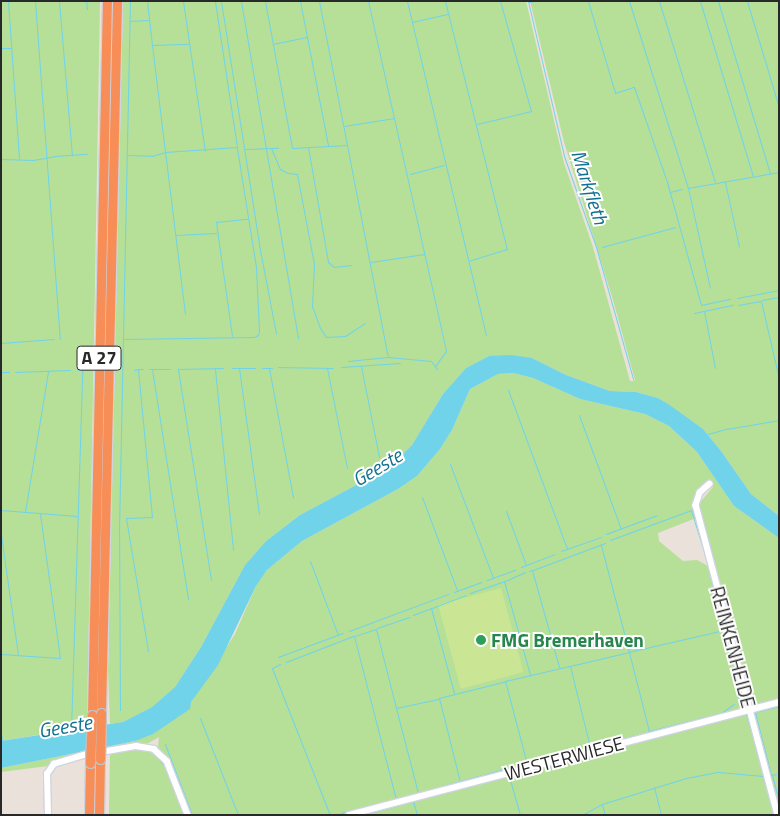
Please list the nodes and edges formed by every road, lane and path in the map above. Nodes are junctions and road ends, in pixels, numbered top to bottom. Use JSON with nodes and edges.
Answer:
{"nodes":[{"id":1,"x":107,"y":1,"type":"edge"},
{"id":2,"x":117,"y":1,"type":"edge"},
{"id":3,"x":710,"y":484,"type":"dead end"},
{"id":4,"x":779,"y":702,"type":"edge"},
{"id":5,"x":750,"y":708,"type":"junction"},
{"id":6,"x":96,"y":714,"type":"junction"},
{"id":7,"x":48,"y":815,"type":"edge"},
{"id":8,"x":89,"y":815,"type":"edge"},
{"id":9,"x":99,"y":815,"type":"edge"},
{"id":10,"x":188,"y":815,"type":"edge"},
{"id":11,"x":349,"y":815,"type":"edge"},
{"id":12,"x":778,"y":815,"type":"edge"}],
"edges":[{"from":1,"to":6,"type":"highway","number":"A 27"},
{"from":2,"to":6,"type":"highway","number":"A 27"},
{"from":3,"to":5,"type":"street","name":"REINKENHEIDE"},
{"from":4,"to":5,"type":"street","name":"WESTERWIESE"},
{"from":5,"to":11,"type":"street","name":"WESTERWIESE"},
{"from":5,"to":12,"type":"street","name":"REINKENHEIDE"},
{"from":6,"to":8,"type":"highway","number":"A 27","bridge":true},
{"from":6,"to":9,"type":"highway","number":"A 27","bridge":true},
{"from":7,"to":10,"type":"street"}]}
